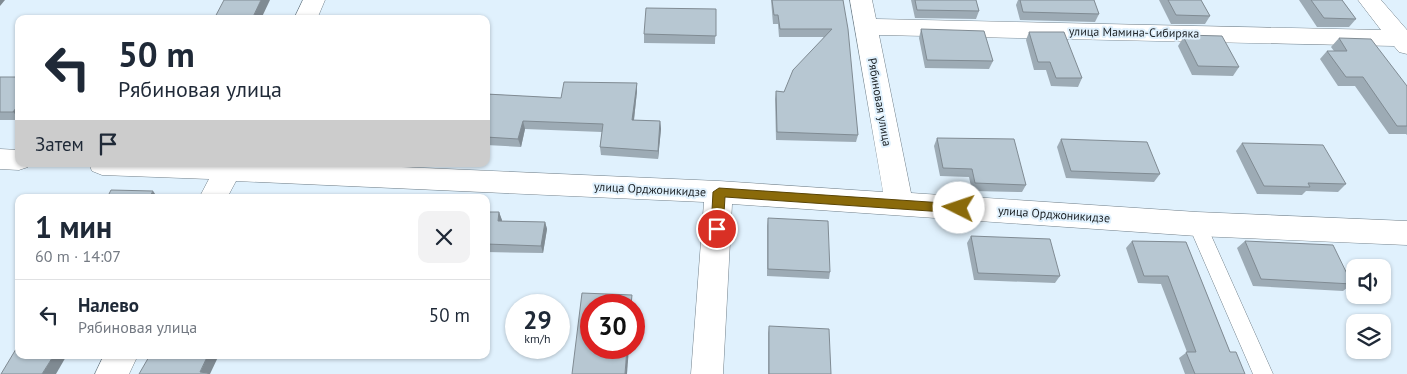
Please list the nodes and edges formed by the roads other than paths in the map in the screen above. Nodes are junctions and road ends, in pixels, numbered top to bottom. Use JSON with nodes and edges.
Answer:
{"nodes":[{"id":1,"x":314,"y":0,"type":"edge"},
{"id":2,"x":861,"y":0,"type":"edge"},
{"id":3,"x":1369,"y":0,"type":"edge"},
{"id":4,"x":307,"y":15,"type":"edge"},
{"id":5,"x":866,"y":27,"type":"junction"},
{"id":6,"x":1404,"y":42,"type":"edge"},
{"id":7,"x":0,"y":159,"type":"edge"},
{"id":8,"x":15,"y":160,"type":"edge"},
{"id":9,"x":230,"y":167,"type":"edge"},
{"id":10,"x":719,"y":192,"type":"junction"},
{"id":11,"x":215,"y":194,"type":"edge"},
{"id":12,"x":899,"y":205,"type":"junction"},
{"id":13,"x":1198,"y":224,"type":"junction"},
{"id":14,"x":1407,"y":233,"type":"edge"},
{"id":15,"x":120,"y":359,"type":"edge"},
{"id":16,"x":111,"y":374,"type":"edge"},
{"id":17,"x":707,"y":374,"type":"edge"},
{"id":18,"x":1263,"y":374,"type":"edge"}],
"edges":[{"from":1,"to":4,"type":"street"},
{"from":2,"to":5,"type":"street","name":"Рябиновая улица"},
{"from":3,"to":6,"type":"street"},
{"from":5,"to":6,"type":"street","name":"улица Мамина-Сибиряка"},
{"from":5,"to":12,"type":"street","name":"Рябиновая улица"},
{"from":7,"to":8,"type":"street"},
{"from":9,"to":10,"type":"street","name":"улица Орджоникидзе"},
{"from":9,"to":11,"type":"street"},
{"from":10,"to":12,"type":"street","name":"улица Орджоникидзе"},
{"from":10,"to":17,"type":"street"},
{"from":12,"to":13,"type":"street","name":"улица Орджоникидзе"},
{"from":13,"to":14,"type":"street","name":"улица Орджоникидзе"},
{"from":13,"to":18,"type":"lane"},
{"from":15,"to":16,"type":"street"}]}
